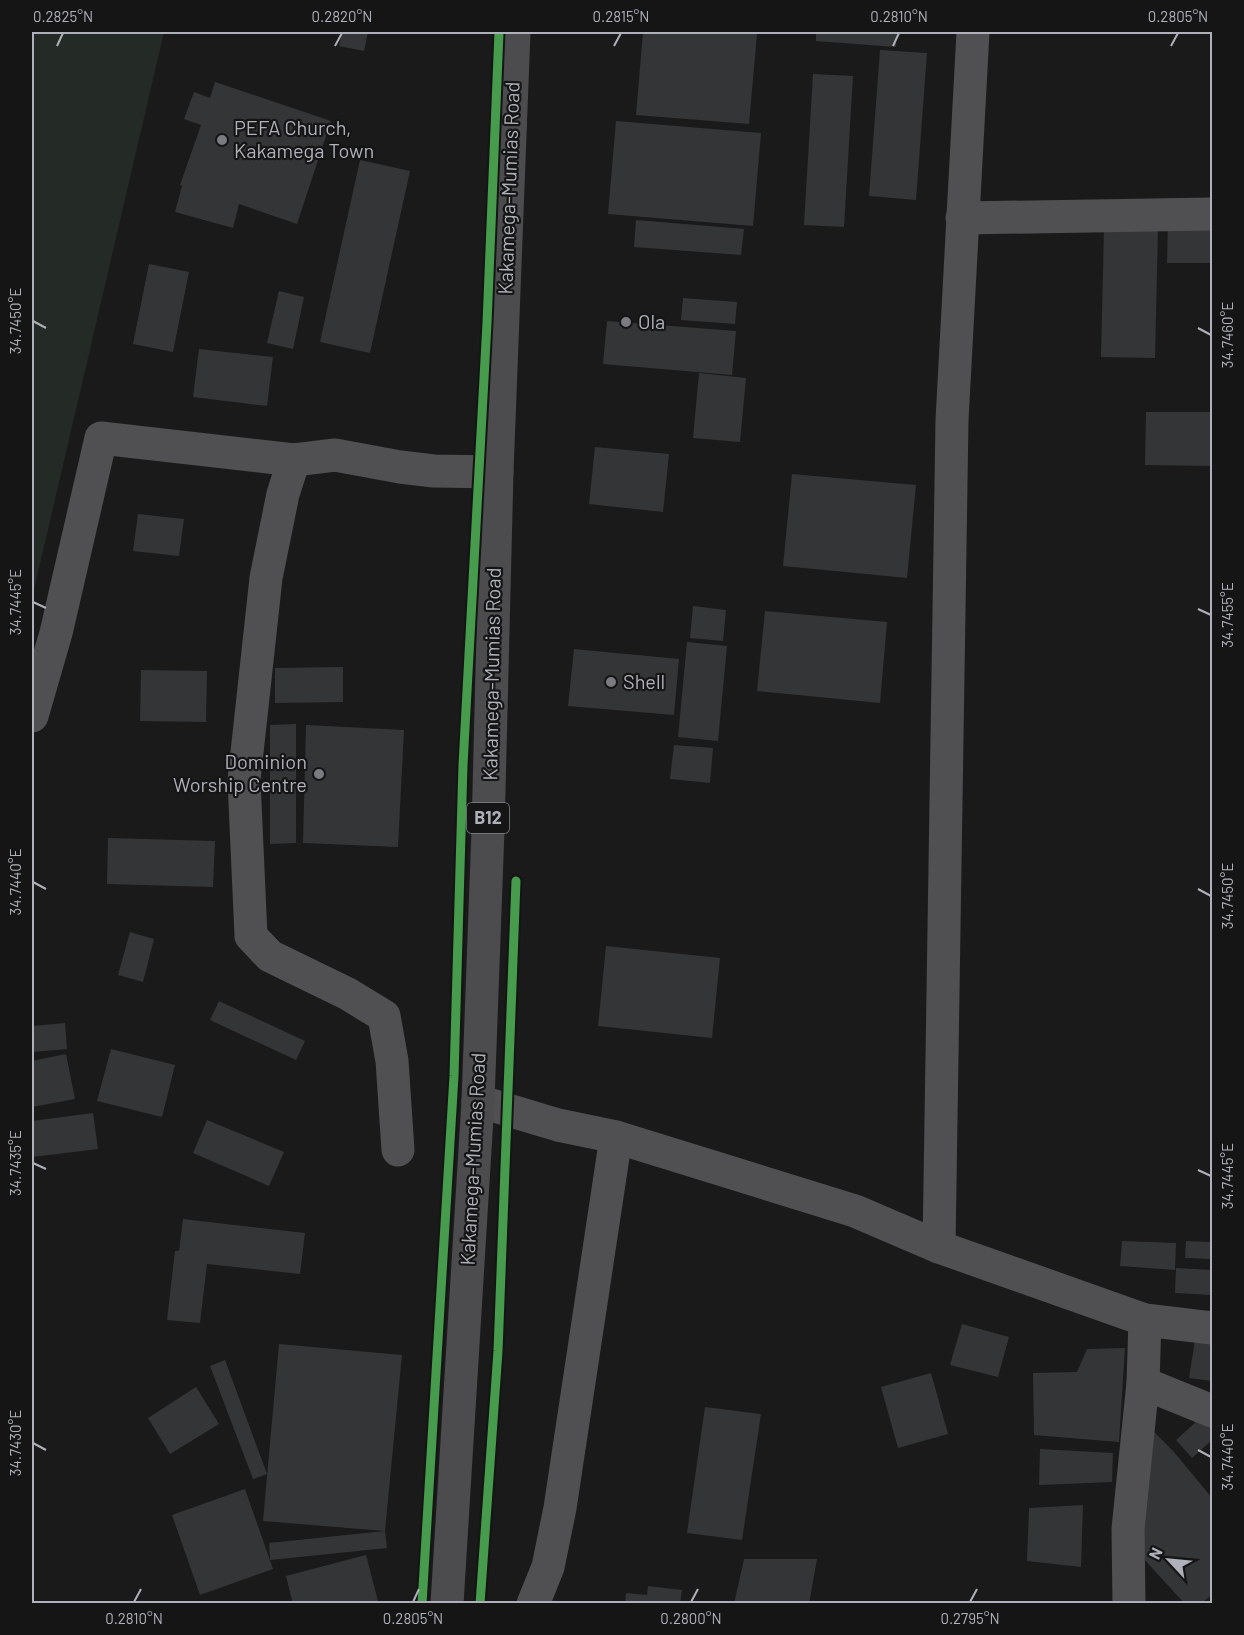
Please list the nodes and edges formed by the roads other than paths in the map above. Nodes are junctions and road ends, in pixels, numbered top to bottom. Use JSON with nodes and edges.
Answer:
{"nodes":[{"id":1,"x":514,"y":32,"type":"edge"},
{"id":2,"x":973,"y":32,"type":"edge"},
{"id":3,"x":1212,"y":214,"type":"edge"},
{"id":4,"x":962,"y":218,"type":"junction"},
{"id":5,"x":294,"y":460,"type":"junction"},
{"id":6,"x":497,"y":472,"type":"junction"},
{"id":7,"x":32,"y":716,"type":"edge"},
{"id":8,"x":478,"y":1101,"type":"junction"},
{"id":9,"x":616,"y":1137,"type":"junction"},
{"id":10,"x":398,"y":1150,"type":"dead end"},
{"id":11,"x":939,"y":1247,"type":"junction"},
{"id":12,"x":1145,"y":1320,"type":"junction"},
{"id":13,"x":1212,"y":1328,"type":"edge"},
{"id":14,"x":1143,"y":1383,"type":"junction"},
{"id":15,"x":1212,"y":1410,"type":"edge"},
{"id":16,"x":447,"y":1604,"type":"edge"},
{"id":17,"x":533,"y":1604,"type":"edge"},
{"id":18,"x":1129,"y":1604,"type":"edge"}],
"edges":[{"from":1,"to":6,"type":"highway","name":"Kakamega-Mumias Road","number":"B12"},
{"from":2,"to":4,"type":"street"},
{"from":3,"to":4,"type":"street"},
{"from":4,"to":11,"type":"street"},
{"from":5,"to":6,"type":"street"},
{"from":5,"to":7,"type":"street"},
{"from":5,"to":10,"type":"street"},
{"from":6,"to":8,"type":"highway","name":"Kakamega-Mumias Road","number":"B12"},
{"from":8,"to":9,"type":"street"},
{"from":8,"to":16,"type":"highway","name":"Kakamega-Mumias Road","number":"B12"},
{"from":9,"to":11,"type":"street"},
{"from":9,"to":17,"type":"street"},
{"from":11,"to":12,"type":"street"},
{"from":12,"to":13,"type":"street"},
{"from":12,"to":14,"type":"street"},
{"from":14,"to":15,"type":"street"},
{"from":14,"to":18,"type":"street"}]}
